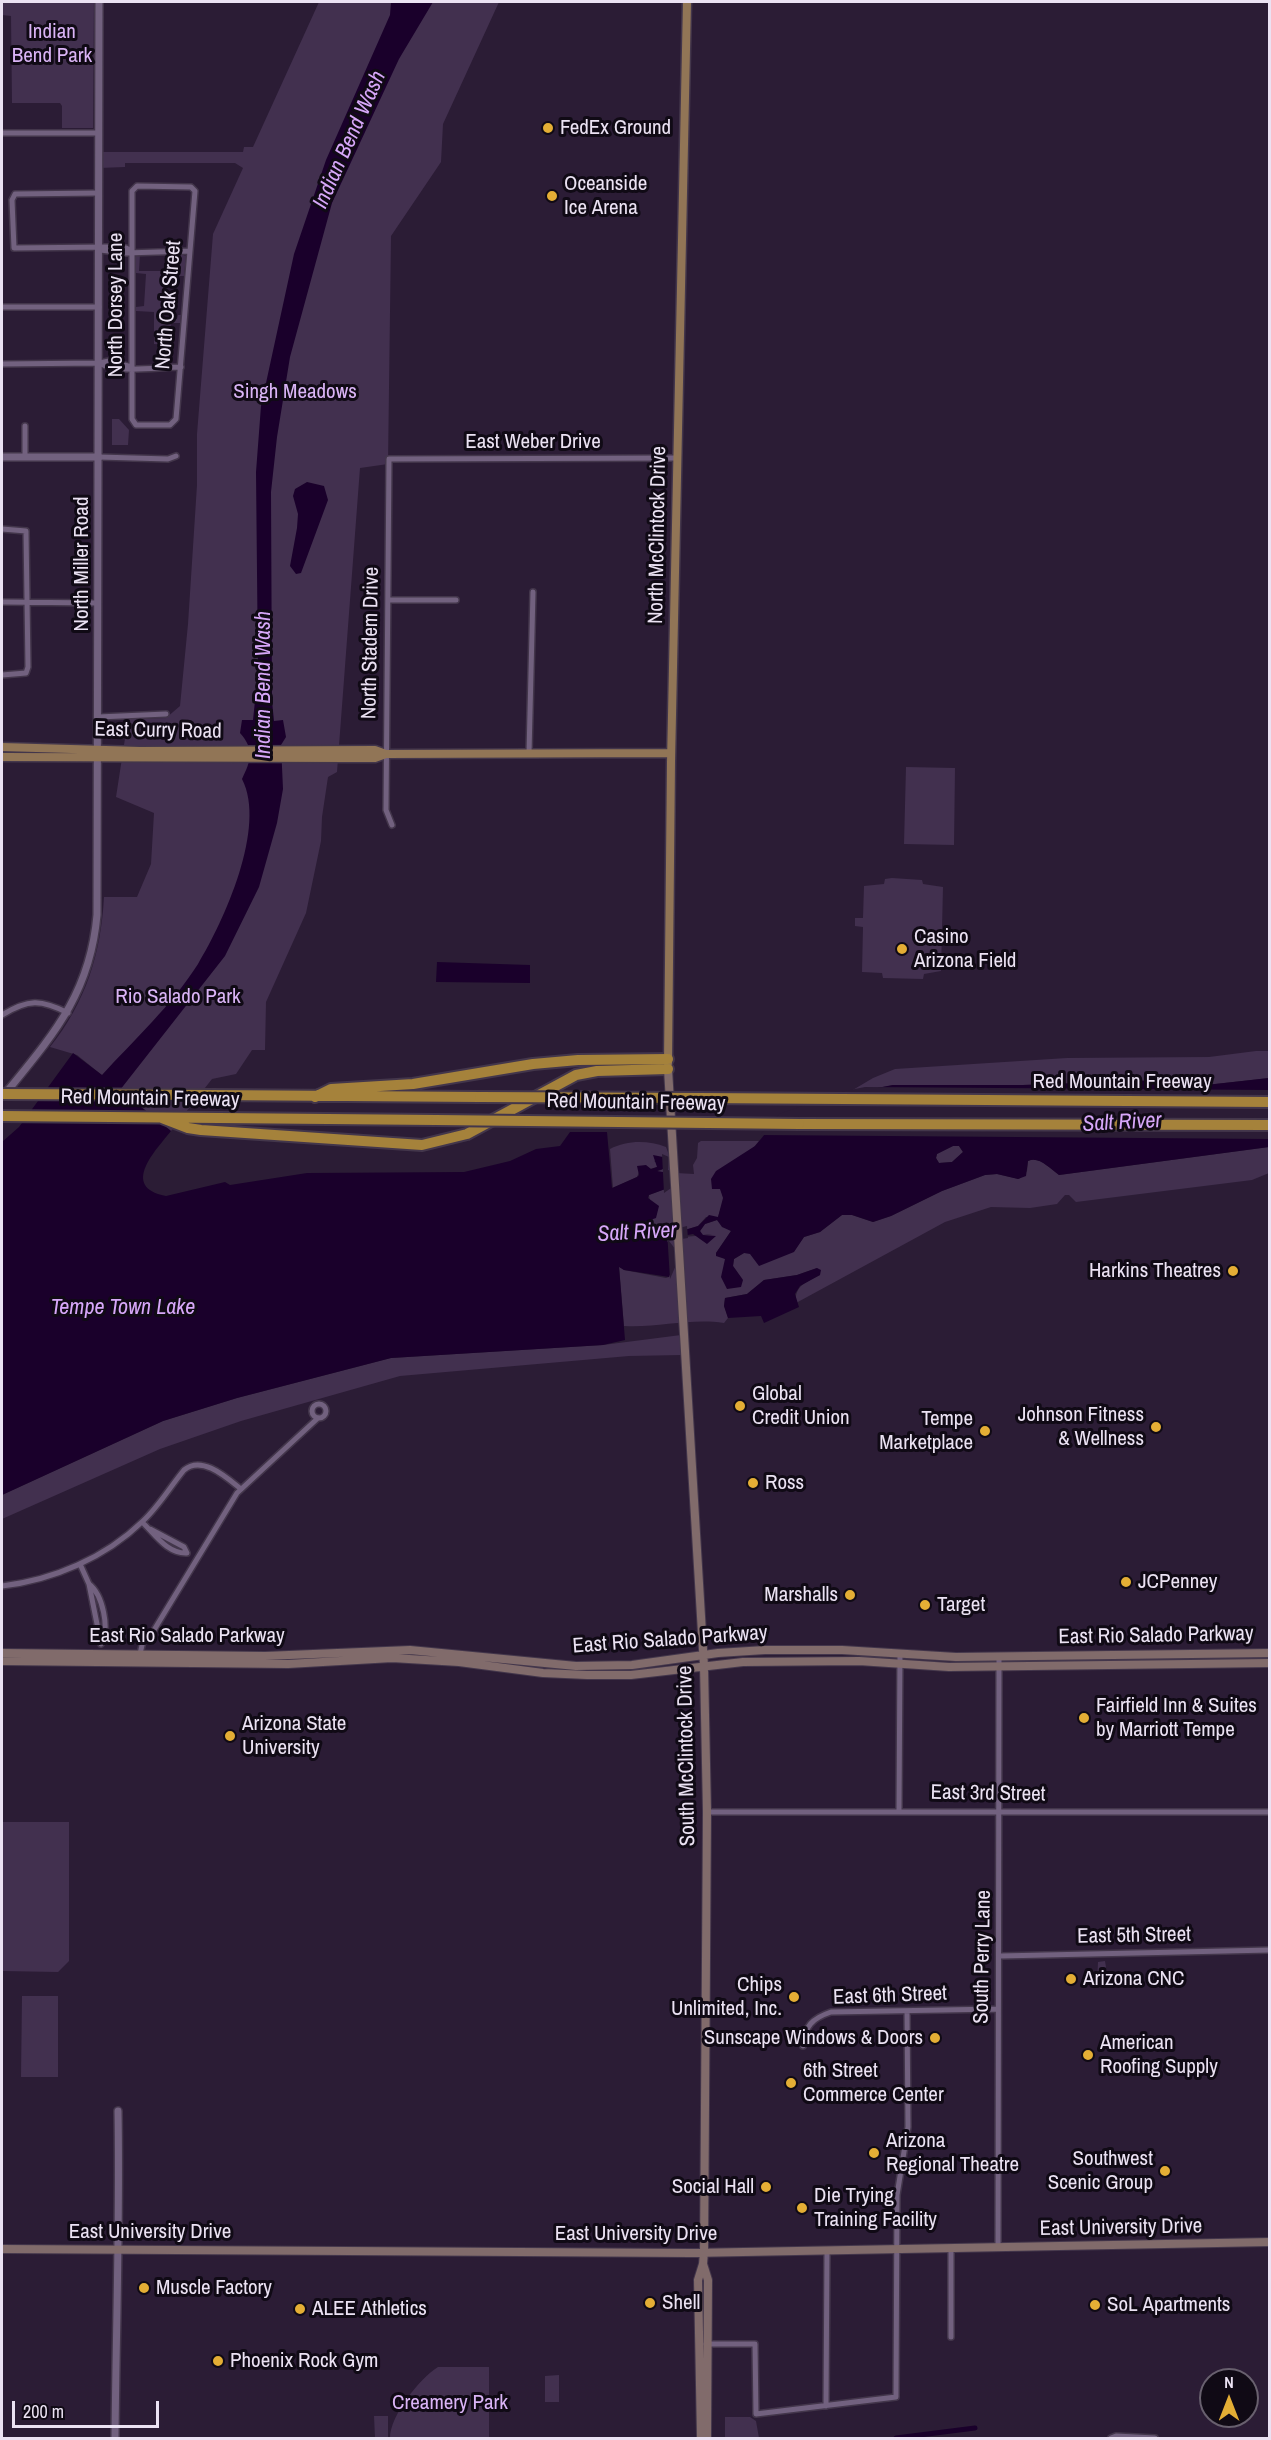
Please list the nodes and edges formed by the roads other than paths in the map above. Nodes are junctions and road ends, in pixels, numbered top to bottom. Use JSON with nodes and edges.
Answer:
{"nodes":[{"id":1,"x":99,"y":2,"type":"edge"},
{"id":2,"x":687,"y":2,"type":"edge"},
{"id":3,"x":2,"y":133,"type":"edge"},
{"id":4,"x":99,"y":133,"type":"junction"},
{"id":5,"x":193,"y":188,"type":"joint"},
{"id":6,"x":99,"y":193,"type":"junction"},
{"id":7,"x":99,"y":249,"type":"junction"},
{"id":8,"x":132,"y":251,"type":"junction"},
{"id":9,"x":190,"y":251,"type":"junction"},
{"id":10,"x":2,"y":307,"type":"edge"},
{"id":11,"x":99,"y":307,"type":"junction"},
{"id":12,"x":99,"y":363,"type":"junction"},
{"id":13,"x":2,"y":364,"type":"edge"},
{"id":14,"x":132,"y":367,"type":"junction"},
{"id":15,"x":181,"y":367,"type":"junction"},
{"id":16,"x":174,"y":424,"type":"joint"},
{"id":17,"x":25,"y":426,"type":"dead end"},
{"id":18,"x":176,"y":456,"type":"dead end"},
{"id":19,"x":2,"y":457,"type":"edge"},
{"id":20,"x":25,"y":457,"type":"junction"},
{"id":21,"x":99,"y":458,"type":"junction"},
{"id":22,"x":678,"y":458,"type":"junction"},
{"id":23,"x":389,"y":459,"type":"joint"},
{"id":24,"x":2,"y":530,"type":"edge"},
{"id":25,"x":533,"y":592,"type":"dead end"},
{"id":26,"x":388,"y":600,"type":"junction"},
{"id":27,"x":456,"y":600,"type":"dead end"},
{"id":28,"x":27,"y":602,"type":"junction"},
{"id":29,"x":2,"y":603,"type":"edge"},
{"id":30,"x":98,"y":603,"type":"junction"},
{"id":31,"x":2,"y":675,"type":"edge"},
{"id":32,"x":166,"y":714,"type":"dead end"},
{"id":33,"x":98,"y":717,"type":"junction"},
{"id":34,"x":2,"y":747,"type":"edge"},
{"id":35,"x":98,"y":749,"type":"junction"},
{"id":36,"x":528,"y":753,"type":"junction"},
{"id":37,"x":671,"y":753,"type":"junction"},
{"id":38,"x":245,"y":754,"type":"junction"},
{"id":39,"x":386,"y":754,"type":"junction"},
{"id":40,"x":2,"y":757,"type":"edge"},
{"id":41,"x":98,"y":759,"type":"junction"},
{"id":42,"x":392,"y":825,"type":"dead end"},
{"id":43,"x":68,"y":1013,"type":"junction"},
{"id":44,"x":2,"y":1015,"type":"edge"},
{"id":45,"x":668,"y":1064,"type":"junction"},
{"id":46,"x":2,"y":1096,"type":"edge"},
{"id":47,"x":315,"y":1097,"type":"junction"},
{"id":48,"x":1269,"y":1102,"type":"edge"},
{"id":49,"x":2,"y":1116,"type":"edge"},
{"id":50,"x":162,"y":1118,"type":"junction"},
{"id":51,"x":1269,"y":1125,"type":"edge"},
{"id":52,"x":318,"y":1418,"type":"dead end"},
{"id":53,"x":241,"y":1489,"type":"junction"},
{"id":54,"x":142,"y":1522,"type":"junction"},
{"id":55,"x":196,"y":1559,"type":"junction"},
{"id":56,"x":80,"y":1564,"type":"junction"},
{"id":57,"x":2,"y":1586,"type":"edge"},
{"id":58,"x":2,"y":1653,"type":"edge"},
{"id":59,"x":101,"y":1653,"type":"junction"},
{"id":60,"x":900,"y":1653,"type":"junction"},
{"id":61,"x":1269,"y":1653,"type":"edge"},
{"id":62,"x":140,"y":1654,"type":"junction"},
{"id":63,"x":704,"y":1655,"type":"junction"},
{"id":64,"x":999,"y":1656,"type":"junction"},
{"id":65,"x":2,"y":1661,"type":"edge"},
{"id":66,"x":1269,"y":1663,"type":"edge"},
{"id":67,"x":100,"y":1664,"type":"junction"},
{"id":68,"x":900,"y":1664,"type":"junction"},
{"id":69,"x":704,"y":1666,"type":"junction"},
{"id":70,"x":999,"y":1666,"type":"junction"},
{"id":71,"x":899,"y":1810,"type":"junction"},
{"id":72,"x":1000,"y":1810,"type":"junction"},
{"id":73,"x":707,"y":1812,"type":"junction"},
{"id":74,"x":1269,"y":1812,"type":"edge"},
{"id":75,"x":1269,"y":1950,"type":"edge"},
{"id":76,"x":1000,"y":1956,"type":"junction"},
{"id":77,"x":998,"y":2009,"type":"junction"},
{"id":78,"x":908,"y":2011,"type":"junction"},
{"id":79,"x":802,"y":2046,"type":"dead end"},
{"id":80,"x":118,"y":2111,"type":"dead end"},
{"id":81,"x":1269,"y":2242,"type":"edge"},
{"id":82,"x":998,"y":2248,"type":"junction"},
{"id":83,"x":116,"y":2249,"type":"junction"},
{"id":84,"x":898,"y":2249,"type":"junction"},
{"id":85,"x":951,"y":2249,"type":"junction"},
{"id":86,"x":2,"y":2250,"type":"edge"},
{"id":87,"x":827,"y":2250,"type":"junction"},
{"id":88,"x":704,"y":2252,"type":"junction"},
{"id":89,"x":703,"y":2264,"type":"junction"},
{"id":90,"x":951,"y":2337,"type":"dead end"},
{"id":91,"x":698,"y":2344,"type":"junction"},
{"id":92,"x":708,"y":2344,"type":"junction"},
{"id":93,"x":826,"y":2406,"type":"junction"},
{"id":94,"x":115,"y":2439,"type":"edge"},
{"id":95,"x":701,"y":2439,"type":"edge"},
{"id":96,"x":707,"y":2439,"type":"edge"},
{"id":97,"x":1111,"y":2439,"type":"edge"},
{"id":98,"x":1155,"y":2439,"type":"edge"}],
"edges":[{"from":1,"to":4,"type":"street","name":"North Miller Road"},
{"from":2,"to":22,"type":"main road","name":"North McClintock Drive"},
{"from":3,"to":4,"type":"street"},
{"from":4,"to":6,"type":"street","name":"North Miller Road"},
{"from":5,"to":8,"type":"street","name":"North Dorsey Lane"},
{"from":5,"to":9,"type":"street","name":"North Oak Street"},
{"from":6,"to":7,"type":"street","name":"North Miller Road"},
{"from":6,"to":7,"type":"street"},
{"from":7,"to":8,"type":"street"},
{"from":7,"to":11,"type":"street","name":"North Miller Road"},
{"from":8,"to":9,"type":"street"},
{"from":8,"to":14,"type":"street","name":"North Dorsey Lane"},
{"from":9,"to":15,"type":"street","name":"North Oak Street"},
{"from":10,"to":11,"type":"street"},
{"from":11,"to":12,"type":"street","name":"North Miller Road"},
{"from":12,"to":13,"type":"street"},
{"from":12,"to":14,"type":"street"},
{"from":12,"to":21,"type":"street","name":"North Miller Road"},
{"from":14,"to":15,"type":"street"},
{"from":14,"to":16,"type":"street","name":"North Dorsey Lane"},
{"from":15,"to":16,"type":"street","name":"North Oak Street"},
{"from":17,"to":20,"type":"street"},
{"from":18,"to":21,"type":"street"},
{"from":19,"to":20,"type":"street"},
{"from":20,"to":21,"type":"street"},
{"from":21,"to":30,"type":"street","name":"North Miller Road"},
{"from":22,"to":23,"type":"street","name":"East Weber Drive"},
{"from":22,"to":37,"type":"main road","name":"North McClintock Drive"},
{"from":23,"to":26,"type":"street","name":"North Stadem Drive"},
{"from":24,"to":28,"type":"street"},
{"from":25,"to":36,"type":"street"},
{"from":26,"to":27,"type":"street"},
{"from":26,"to":39,"type":"street","name":"North Stadem Drive"},
{"from":28,"to":29,"type":"street"},
{"from":28,"to":30,"type":"street"},
{"from":28,"to":31,"type":"street"},
{"from":30,"to":33,"type":"street","name":"North Miller Road"},
{"from":32,"to":33,"type":"street"},
{"from":33,"to":35,"type":"street","name":"North Miller Road"},
{"from":34,"to":35,"type":"main road","name":"East Curry Road"},
{"from":35,"to":38,"type":"main road","name":"East Curry Road"},
{"from":35,"to":41,"type":"street","name":"North Miller Road"},
{"from":36,"to":37,"type":"main road","name":"East Curry Road"},
{"from":36,"to":39,"type":"main road","name":"East Curry Road"},
{"from":37,"to":45,"type":"main road","name":"North McClintock Drive"},
{"from":38,"to":39,"type":"main road","name":"East Curry Road"},
{"from":38,"to":41,"type":"main road","name":"East Curry Road"},
{"from":39,"to":42,"type":"street","name":"North Stadem Drive"},
{"from":40,"to":41,"type":"main road","name":"East Curry Road"},
{"from":41,"to":43,"type":"street","name":"North Miller Road"},
{"from":43,"to":44,"type":"street"},
{"from":43,"to":46,"type":"street","name":"North Miller Road"},
{"from":45,"to":47,"type":"highway"},
{"from":45,"to":50,"type":"highway"},
{"from":45,"to":63,"type":"main road","name":"South McClintock Drive","bridge":true},
{"from":46,"to":47,"type":"highway","name":"Red Mountain Freeway","bridge":true},
{"from":47,"to":48,"type":"highway","name":"Red Mountain Freeway","bridge":true},
{"from":49,"to":50,"type":"highway","name":"Red Mountain Freeway"},
{"from":50,"to":51,"type":"highway","name":"Red Mountain Freeway","bridge":true},
{"from":52,"to":53,"type":"street"},
{"from":53,"to":54,"type":"street"},
{"from":53,"to":55,"type":"street"},
{"from":54,"to":55,"type":"street"},
{"from":54,"to":56,"type":"street"},
{"from":55,"to":62,"type":"street"},
{"from":56,"to":57,"type":"street"},
{"from":56,"to":59,"type":"street"},
{"from":58,"to":59,"type":"main road","name":"East Rio Salado Parkway"},
{"from":59,"to":62,"type":"main road","name":"East Rio Salado Parkway"},
{"from":59,"to":67,"type":"street"},
{"from":60,"to":63,"type":"main road","name":"East Rio Salado Parkway"},
{"from":60,"to":64,"type":"main road","name":"East Rio Salado Parkway"},
{"from":60,"to":68,"type":"street"},
{"from":61,"to":64,"type":"main road","name":"East Rio Salado Parkway"},
{"from":62,"to":63,"type":"main road","name":"East Rio Salado Parkway"},
{"from":63,"to":69,"type":"main road","name":"South McClintock Drive"},
{"from":64,"to":70,"type":"street","name":"South Perry Lane"},
{"from":65,"to":67,"type":"main road","name":"East Rio Salado Parkway"},
{"from":66,"to":70,"type":"main road","name":"East Rio Salado Parkway"},
{"from":67,"to":69,"type":"main road","name":"East Rio Salado Parkway"},
{"from":68,"to":69,"type":"main road","name":"East Rio Salado Parkway"},
{"from":68,"to":70,"type":"main road","name":"East Rio Salado Parkway"},
{"from":68,"to":71,"type":"street"},
{"from":69,"to":73,"type":"main road","name":"South McClintock Drive"},
{"from":70,"to":72,"type":"street","name":"South Perry Lane"},
{"from":71,"to":72,"type":"street","name":"East 3rd Street"},
{"from":71,"to":73,"type":"street","name":"East 3rd Street"},
{"from":72,"to":74,"type":"street","name":"East 3rd Street"},
{"from":72,"to":76,"type":"street","name":"South Perry Lane"},
{"from":73,"to":88,"type":"main road","name":"South McClintock Drive"},
{"from":75,"to":76,"type":"street","name":"East 5th Street"},
{"from":76,"to":77,"type":"street","name":"South Perry Lane"},
{"from":77,"to":78,"type":"street","name":"East 6th Street"},
{"from":77,"to":82,"type":"street","name":"South Perry Lane"},
{"from":78,"to":79,"type":"street","name":"East 6th Street"},
{"from":78,"to":84,"type":"street"},
{"from":80,"to":83,"type":"street"},
{"from":81,"to":82,"type":"main road","name":"East University Drive"},
{"from":82,"to":85,"type":"main road","name":"East University Drive"},
{"from":83,"to":86,"type":"main road","name":"East University Drive"},
{"from":83,"to":88,"type":"main road","name":"East University Drive"},
{"from":83,"to":94,"type":"street"},
{"from":84,"to":85,"type":"main road","name":"East University Drive"},
{"from":84,"to":87,"type":"main road","name":"East University Drive"},
{"from":84,"to":93,"type":"street"},
{"from":85,"to":90,"type":"street"},
{"from":87,"to":88,"type":"main road","name":"East University Drive"},
{"from":87,"to":93,"type":"street"},
{"from":88,"to":89,"type":"main road","name":"South McClintock Drive"},
{"from":89,"to":91,"type":"main road","name":"South McClintock Drive"},
{"from":89,"to":92,"type":"main road","name":"South McClintock Drive"},
{"from":91,"to":92,"type":"street"},
{"from":91,"to":95,"type":"main road","name":"South McClintock Drive"},
{"from":92,"to":93,"type":"street"},
{"from":92,"to":96,"type":"main road","name":"South McClintock Drive"},
{"from":97,"to":98,"type":"street"}]}
